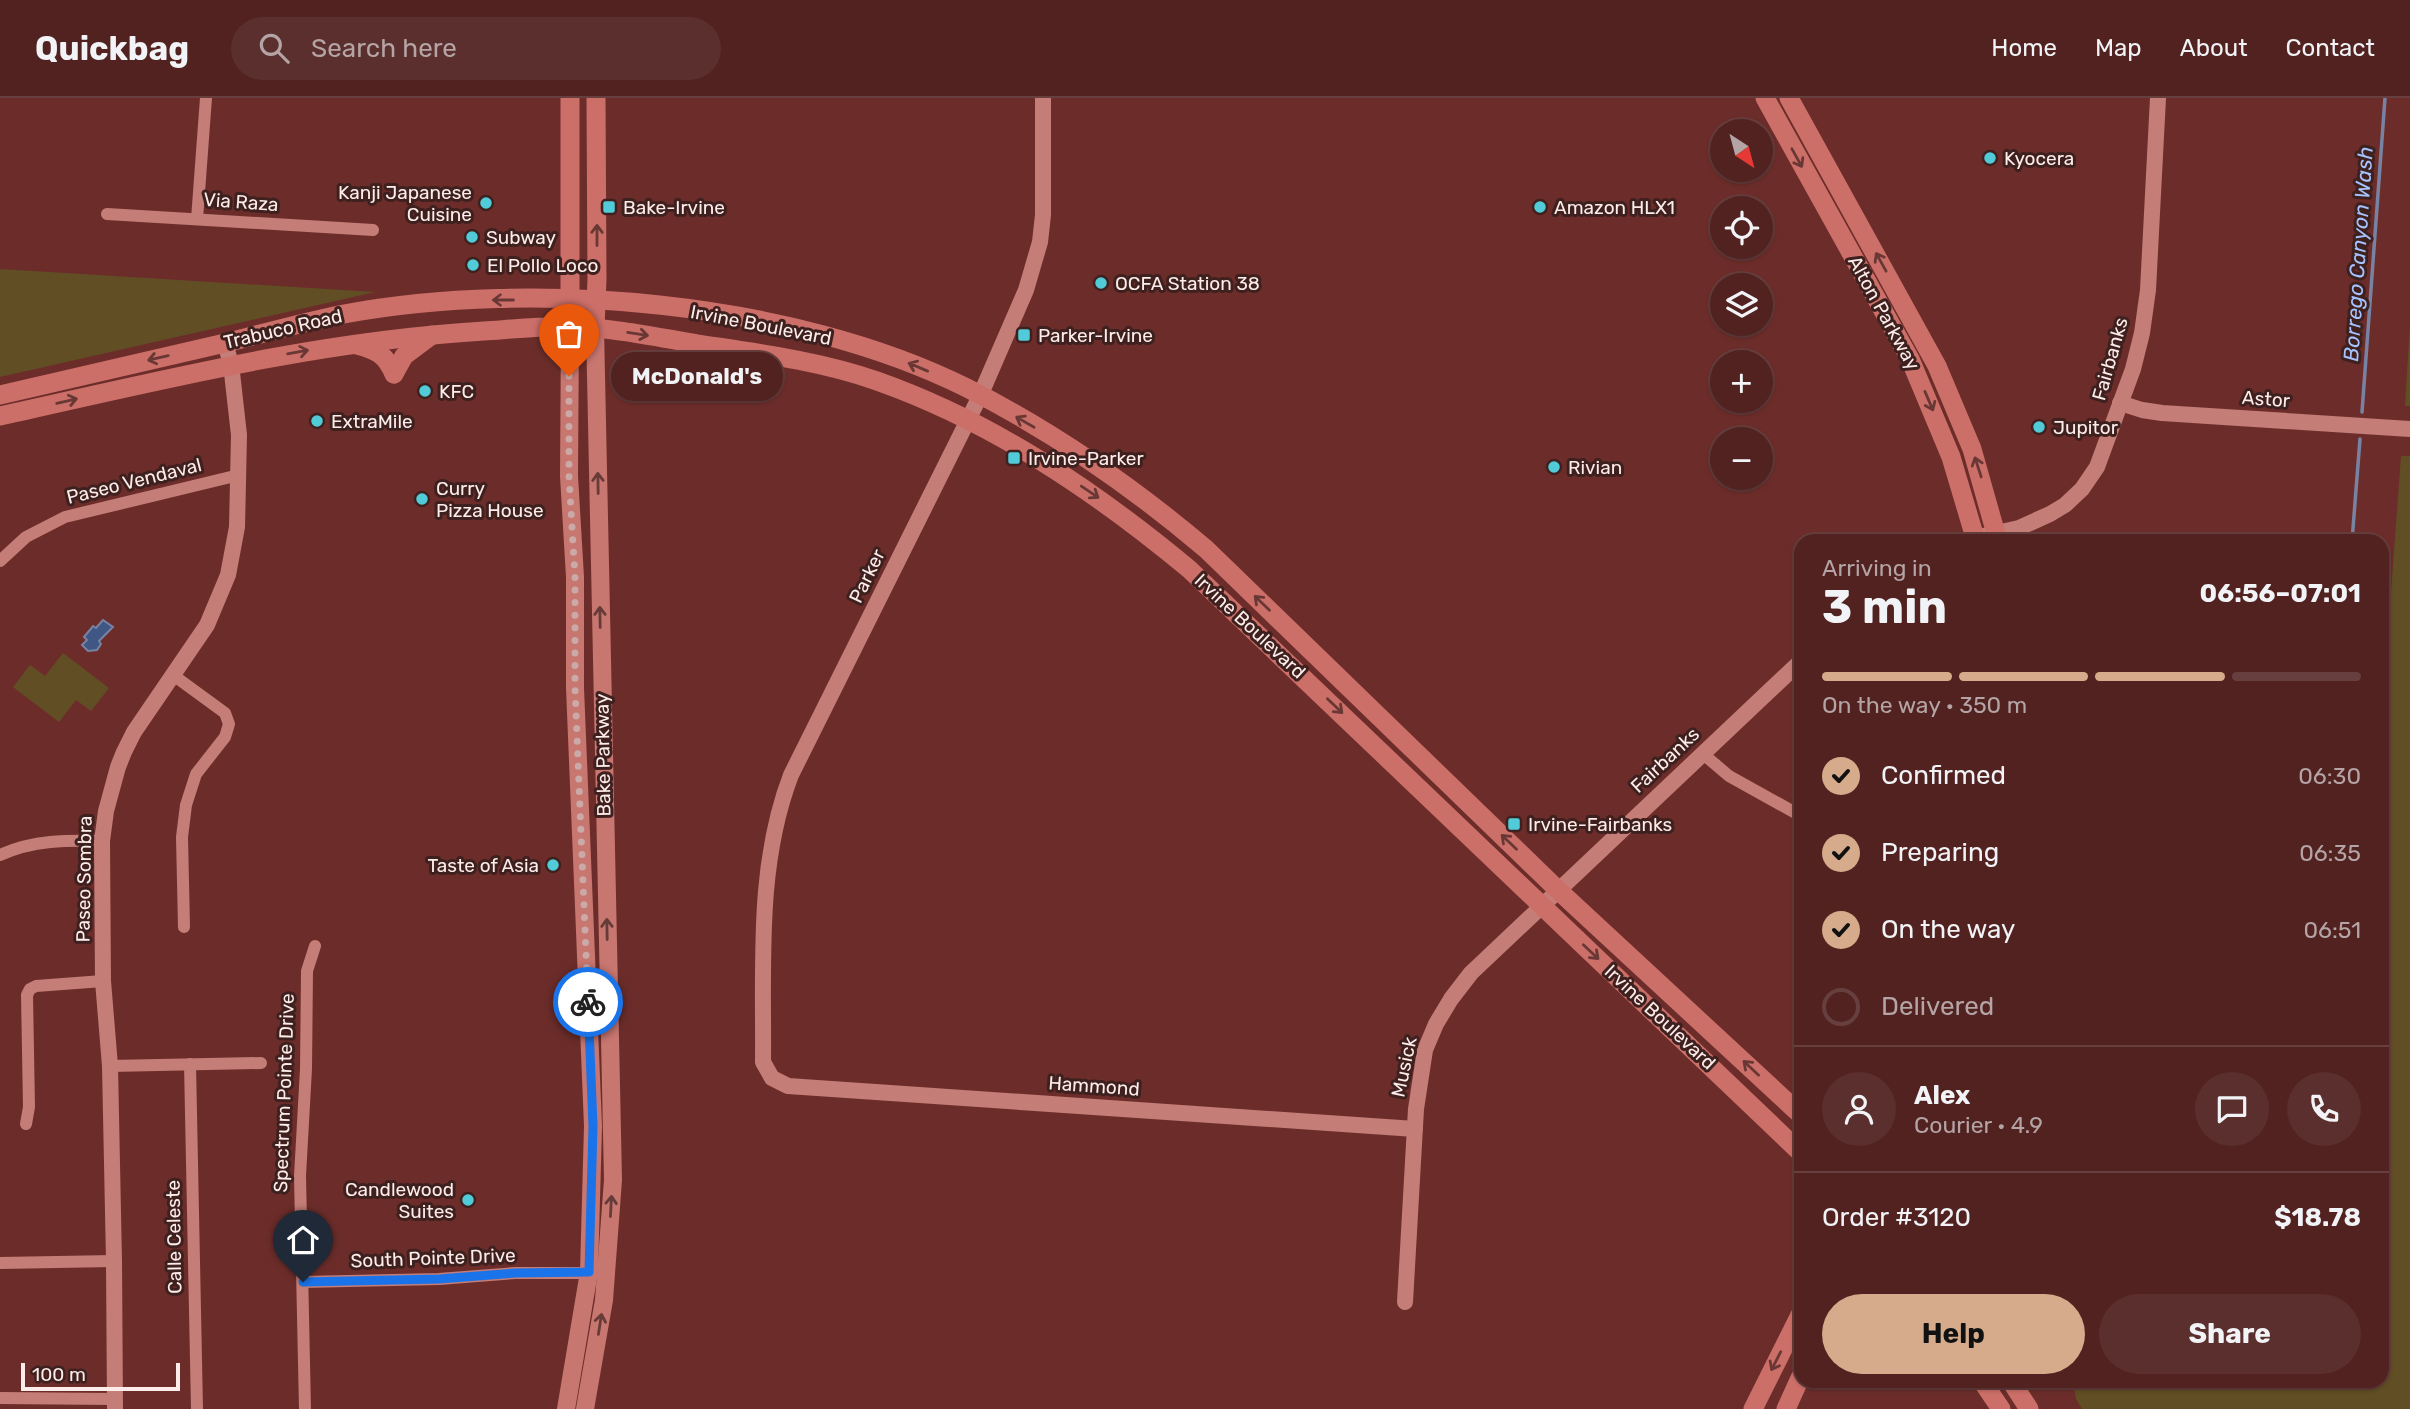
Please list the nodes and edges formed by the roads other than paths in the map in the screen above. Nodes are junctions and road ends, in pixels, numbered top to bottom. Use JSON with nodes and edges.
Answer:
{"nodes":[{"id":1,"x":206,"y":98,"type":"edge"},
{"id":2,"x":570,"y":98,"type":"edge"},
{"id":3,"x":596,"y":98,"type":"edge"},
{"id":4,"x":1043,"y":98,"type":"edge"},
{"id":5,"x":1765,"y":98,"type":"edge"},
{"id":6,"x":1789,"y":98,"type":"edge"},
{"id":7,"x":2158,"y":98,"type":"edge"},
{"id":8,"x":107,"y":214,"type":"dead end"},
{"id":9,"x":197,"y":219,"type":"junction"},
{"id":10,"x":373,"y":230,"type":"dead end"},
{"id":11,"x":571,"y":300,"type":"junction"},
{"id":12,"x":596,"y":300,"type":"junction"},
{"id":13,"x":570,"y":327,"type":"junction"},
{"id":14,"x":595,"y":328,"type":"junction"},
{"id":15,"x":433,"y":334,"type":"junction"},
{"id":16,"x":225,"y":343,"type":"junction"},
{"id":17,"x":349,"y":343,"type":"junction"},
{"id":18,"x":231,"y":365,"type":"junction"},
{"id":19,"x":0,"y":395,"type":"edge"},
{"id":20,"x":980,"y":396,"type":"junction"},
{"id":21,"x":2120,"y":403,"type":"junction"},
{"id":22,"x":0,"y":416,"type":"edge"},
{"id":23,"x":968,"y":419,"type":"junction"},
{"id":24,"x":2410,"y":429,"type":"edge"},
{"id":25,"x":239,"y":475,"type":"junction"},
{"id":26,"x":1970,"y":534,"type":"edge"},
{"id":27,"x":1996,"y":534,"type":"edge"},
{"id":28,"x":2004,"y":534,"type":"edge"},
{"id":29,"x":2,"y":554,"type":"edge"},
{"id":30,"x":1794,"y":668,"type":"edge"},
{"id":31,"x":173,"y":676,"type":"junction"},
{"id":32,"x":1702,"y":753,"type":"junction"},
{"id":33,"x":1794,"y":812,"type":"edge"},
{"id":34,"x":103,"y":841,"type":"junction"},
{"id":35,"x":0,"y":855,"type":"edge"},
{"id":36,"x":1558,"y":890,"type":"junction"},
{"id":37,"x":1541,"y":906,"type":"junction"},
{"id":38,"x":184,"y":927,"type":"dead end"},
{"id":39,"x":315,"y":946,"type":"dead end"},
{"id":40,"x":103,"y":981,"type":"junction"},
{"id":41,"x":261,"y":1063,"type":"dead end"},
{"id":42,"x":190,"y":1064,"type":"junction"},
{"id":43,"x":110,"y":1066,"type":"junction"},
{"id":44,"x":772,"y":1078,"type":"joint"},
{"id":45,"x":1794,"y":1109,"type":"edge"},
{"id":46,"x":26,"y":1124,"type":"dead end"},
{"id":47,"x":1415,"y":1129,"type":"junction"},
{"id":48,"x":1794,"y":1146,"type":"edge"},
{"id":49,"x":114,"y":1261,"type":"junction"},
{"id":50,"x":0,"y":1263,"type":"edge"},
{"id":51,"x":598,"y":1273,"type":"junction"},
{"id":52,"x":303,"y":1282,"type":"junction"},
{"id":53,"x":1405,"y":1302,"type":"dead end"},
{"id":54,"x":1794,"y":1327,"type":"edge"},
{"id":55,"x":1796,"y":1388,"type":"edge"},
{"id":56,"x":1801,"y":1388,"type":"edge"},
{"id":57,"x":1987,"y":1388,"type":"edge"},
{"id":58,"x":2016,"y":1388,"type":"edge"},
{"id":59,"x":0,"y":1398,"type":"edge"},
{"id":60,"x":115,"y":1404,"type":"edge"},
{"id":61,"x":197,"y":1409,"type":"edge"},
{"id":62,"x":305,"y":1409,"type":"edge"},
{"id":63,"x":566,"y":1409,"type":"edge"},
{"id":64,"x":585,"y":1409,"type":"edge"},
{"id":65,"x":1754,"y":1409,"type":"edge"},
{"id":66,"x":1787,"y":1409,"type":"edge"},
{"id":67,"x":2001,"y":1409,"type":"edge"},
{"id":68,"x":2029,"y":1409,"type":"edge"}],
"edges":[{"from":1,"to":9,"type":"street"},
{"from":2,"to":11,"type":"main road","name":"Bake Parkway"},
{"from":12,"to":3,"type":"main road","name":"Bake Parkway","one_way":true},
{"from":4,"to":20,"type":"street","name":"Parker"},
{"from":5,"to":26,"type":"main road","name":"Alton Parkway","one_way":true},
{"from":27,"to":6,"type":"main road","name":"Alton Parkway","one_way":true},
{"from":7,"to":21,"type":"street","name":"Fairbanks"},
{"from":8,"to":9,"type":"street","name":"Via Raza"},
{"from":9,"to":10,"type":"street","name":"Via Raza"},
{"from":11,"to":12,"type":"main road","name":"Irvine Boulevard"},
{"from":11,"to":13,"type":"main road","name":"Bake Parkway"},
{"from":11,"to":16,"type":"main road","name":"Trabuco Road","one_way":true},
{"from":12,"to":14,"type":"main road","name":"Bake Parkway"},
{"from":20,"to":12,"type":"main road","name":"Irvine Boulevard","one_way":true},
{"from":13,"to":14,"type":"main road","name":"Irvine Boulevard"},
{"from":13,"to":15,"type":"main road","name":"Trabuco Road"},
{"from":13,"to":51,"type":"main road","name":"Bake Parkway"},
{"from":14,"to":23,"type":"main road","name":"Irvine Boulevard","one_way":true},
{"from":51,"to":14,"type":"main road","name":"Bake Parkway","one_way":true},
{"from":15,"to":17,"type":"main road","name":"Trabuco Road"},
{"from":15,"to":17,"type":"main road"},
{"from":16,"to":18,"type":"street","name":"Paseo Sombra"},
{"from":16,"to":19,"type":"main road","name":"Trabuco Road","one_way":true},
{"from":18,"to":17,"type":"main road","name":"Trabuco Road","one_way":true},
{"from":22,"to":18,"type":"main road","name":"Trabuco Road","one_way":true},
{"from":18,"to":25,"type":"street","name":"Paseo Sombra"},
{"from":20,"to":23,"type":"street","name":"Parker"},
{"from":36,"to":20,"type":"main road","name":"Irvine Boulevard","one_way":true},
{"from":21,"to":24,"type":"street","name":"Astor"},
{"from":21,"to":28,"type":"street","name":"Fairbanks"},
{"from":23,"to":37,"type":"main road","name":"Irvine Boulevard","one_way":true},
{"from":23,"to":44,"type":"street","name":"Parker"},
{"from":25,"to":29,"type":"street","name":"Paseo Vendaval"},
{"from":25,"to":31,"type":"street","name":"Paseo Sombra"},
{"from":30,"to":32,"type":"street","name":"Fairbanks"},
{"from":31,"to":34,"type":"street","name":"Paseo Sombra"},
{"from":31,"to":38,"type":"street"},
{"from":32,"to":33,"type":"street"},
{"from":32,"to":36,"type":"street","name":"Fairbanks"},
{"from":34,"to":35,"type":"street"},
{"from":34,"to":40,"type":"street","name":"Paseo Sombra"},
{"from":36,"to":37,"type":"street","name":"Musick"},
{"from":45,"to":36,"type":"main road","name":"Irvine Boulevard","one_way":true},
{"from":37,"to":47,"type":"street","name":"Musick"},
{"from":37,"to":48,"type":"main road","name":"Irvine Boulevard","one_way":true},
{"from":39,"to":52,"type":"street","name":"Spectrum Pointe Drive"},
{"from":40,"to":43,"type":"street","name":"Paseo Sombra"},
{"from":40,"to":46,"type":"street"},
{"from":41,"to":42,"type":"street"},
{"from":42,"to":43,"type":"street"},
{"from":42,"to":61,"type":"street","name":"Calle Celeste"},
{"from":43,"to":49,"type":"street","name":"Paseo Sombra"},
{"from":44,"to":47,"type":"street","name":"Hammond"},
{"from":47,"to":53,"type":"street","name":"Musick"},
{"from":49,"to":50,"type":"street"},
{"from":49,"to":60,"type":"street","name":"Paseo Sombra"},
{"from":51,"to":52,"type":"street","name":"South Pointe Drive"},
{"from":51,"to":63,"type":"main road","name":"Bake Parkway"},
{"from":64,"to":51,"type":"main road","name":"Bake Parkway","one_way":true},
{"from":52,"to":62,"type":"street","name":"Spectrum Pointe Drive"},
{"from":54,"to":65,"type":"main road","one_way":true},
{"from":55,"to":66,"type":"main road"},
{"from":56,"to":66,"type":"main road"},
{"from":57,"to":67,"type":"main road"},
{"from":58,"to":68,"type":"main road"},
{"from":59,"to":60,"type":"street"}]}
